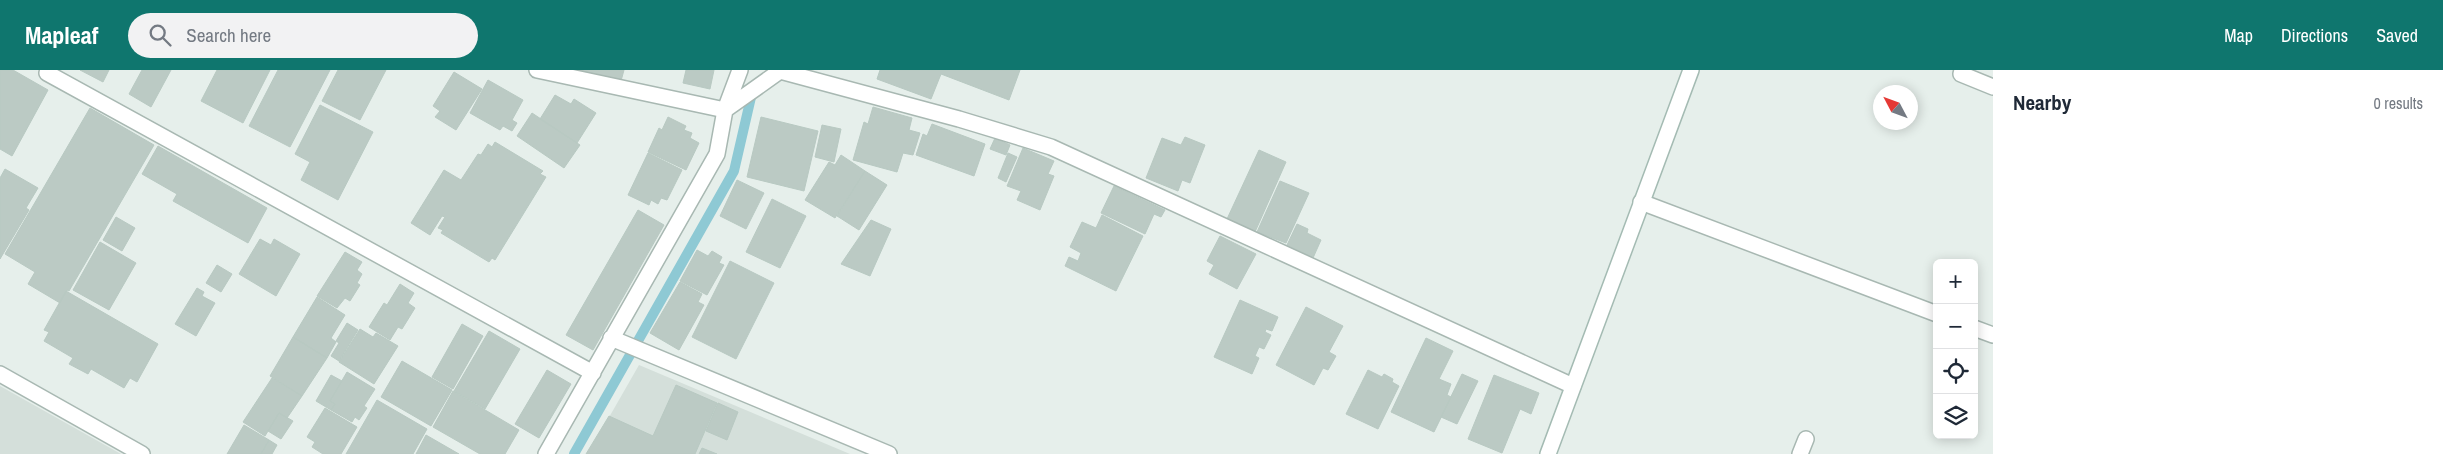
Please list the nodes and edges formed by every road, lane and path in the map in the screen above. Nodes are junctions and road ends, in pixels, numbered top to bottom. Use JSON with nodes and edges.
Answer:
{"nodes":[{"id":1,"x":48,"y":70,"type":"edge"},
{"id":2,"x":537,"y":70,"type":"edge"},
{"id":3,"x":740,"y":70,"type":"edge"},
{"id":4,"x":1691,"y":70,"type":"edge"},
{"id":5,"x":1962,"y":70,"type":"edge"},
{"id":6,"x":1993,"y":86,"type":"edge"},
{"id":7,"x":725,"y":110,"type":"junction"},
{"id":8,"x":1642,"y":202,"type":"junction"},
{"id":9,"x":1933,"y":312,"type":"edge"},
{"id":10,"x":1978,"y":329,"type":"edge"},
{"id":11,"x":1993,"y":335,"type":"edge"},
{"id":12,"x":611,"y":338,"type":"junction"},
{"id":13,"x":593,"y":373,"type":"junction"},
{"id":14,"x":0,"y":374,"type":"edge"},
{"id":15,"x":1573,"y":386,"type":"junction"},
{"id":16,"x":1806,"y":439,"type":"dead end"},
{"id":17,"x":142,"y":454,"type":"edge"},
{"id":18,"x":546,"y":454,"type":"edge"},
{"id":19,"x":889,"y":454,"type":"edge"},
{"id":20,"x":1548,"y":454,"type":"edge"},
{"id":21,"x":1800,"y":454,"type":"edge"}],
"edges":[{"from":1,"to":13,"type":"street"},
{"from":2,"to":7,"type":"street"},
{"from":3,"to":7,"type":"street"},
{"from":4,"to":8,"type":"street"},
{"from":5,"to":6,"type":"street"},
{"from":7,"to":12,"type":"street"},
{"from":7,"to":15,"type":"street"},
{"from":8,"to":9,"type":"street"},
{"from":8,"to":15,"type":"street"},
{"from":10,"to":11,"type":"street"},
{"from":12,"to":13,"type":"street"},
{"from":12,"to":19,"type":"street"},
{"from":13,"to":18,"type":"street"},
{"from":14,"to":17,"type":"street"},
{"from":15,"to":20,"type":"street"},
{"from":16,"to":21,"type":"street"}]}
